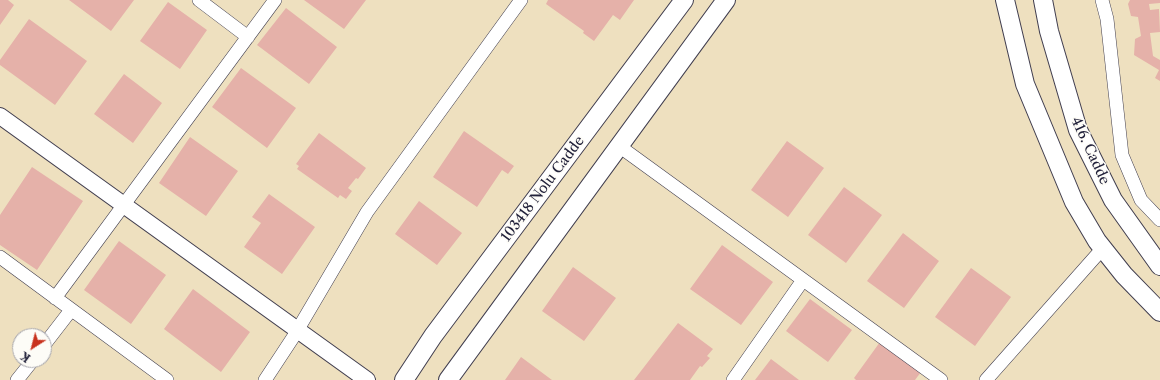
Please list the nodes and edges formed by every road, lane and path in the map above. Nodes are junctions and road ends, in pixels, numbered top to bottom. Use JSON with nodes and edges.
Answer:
{"nodes":[{"id":1,"x":199,"y":0,"type":"edge"},
{"id":2,"x":276,"y":0,"type":"edge"},
{"id":3,"x":522,"y":0,"type":"edge"},
{"id":4,"x":684,"y":0,"type":"edge"},
{"id":5,"x":726,"y":0,"type":"edge"},
{"id":6,"x":1005,"y":0,"type":"edge"},
{"id":7,"x":1043,"y":0,"type":"edge"},
{"id":8,"x":1102,"y":0,"type":"edge"},
{"id":9,"x":248,"y":37,"type":"junction"},
{"id":10,"x":0,"y":116,"type":"edge"},
{"id":11,"x":619,"y":146,"type":"junction"},
{"id":12,"x":123,"y":204,"type":"junction"},
{"id":13,"x":1160,"y":220,"type":"edge"},
{"id":14,"x":1103,"y":248,"type":"junction"},
{"id":15,"x":0,"y":257,"type":"edge"},
{"id":16,"x":1160,"y":266,"type":"edge"},
{"id":17,"x":803,"y":280,"type":"junction"},
{"id":18,"x":55,"y":298,"type":"junction"},
{"id":19,"x":71,"y":310,"type":"junction"},
{"id":20,"x":1160,"y":312,"type":"edge"},
{"id":21,"x":298,"y":329,"type":"junction"},
{"id":22,"x":52,"y":335,"type":"edge"},
{"id":23,"x":27,"y":368,"type":"edge"},
{"id":24,"x":17,"y":380,"type":"edge"},
{"id":25,"x":167,"y":380,"type":"edge"},
{"id":26,"x":265,"y":380,"type":"edge"},
{"id":27,"x":367,"y":380,"type":"edge"},
{"id":28,"x":404,"y":380,"type":"edge"},
{"id":29,"x":448,"y":380,"type":"edge"},
{"id":30,"x":733,"y":380,"type":"edge"},
{"id":31,"x":941,"y":380,"type":"edge"},
{"id":32,"x":986,"y":380,"type":"edge"}],
"edges":[{"from":1,"to":9,"type":"street"},
{"from":2,"to":9,"type":"street"},
{"from":3,"to":21,"type":"street"},
{"from":4,"to":28,"type":"main road","name":"103418 Nolu Cadde"},
{"from":5,"to":11,"type":"main road"},
{"from":6,"to":14,"type":"main road"},
{"from":7,"to":16,"type":"main road","name":"416. Cadde"},
{"from":8,"to":13,"type":"street"},
{"from":9,"to":12,"type":"street"},
{"from":10,"to":12,"type":"street"},
{"from":11,"to":17,"type":"street"},
{"from":11,"to":29,"type":"main road"},
{"from":12,"to":18,"type":"street"},
{"from":12,"to":21,"type":"street"},
{"from":14,"to":20,"type":"main road"},
{"from":14,"to":32,"type":"street"},
{"from":15,"to":18,"type":"street"},
{"from":17,"to":30,"type":"street"},
{"from":17,"to":31,"type":"street"},
{"from":18,"to":19,"type":"street"},
{"from":19,"to":22,"type":"street"},
{"from":19,"to":25,"type":"street"},
{"from":21,"to":26,"type":"street"},
{"from":21,"to":27,"type":"street"},
{"from":23,"to":24,"type":"street"}]}
